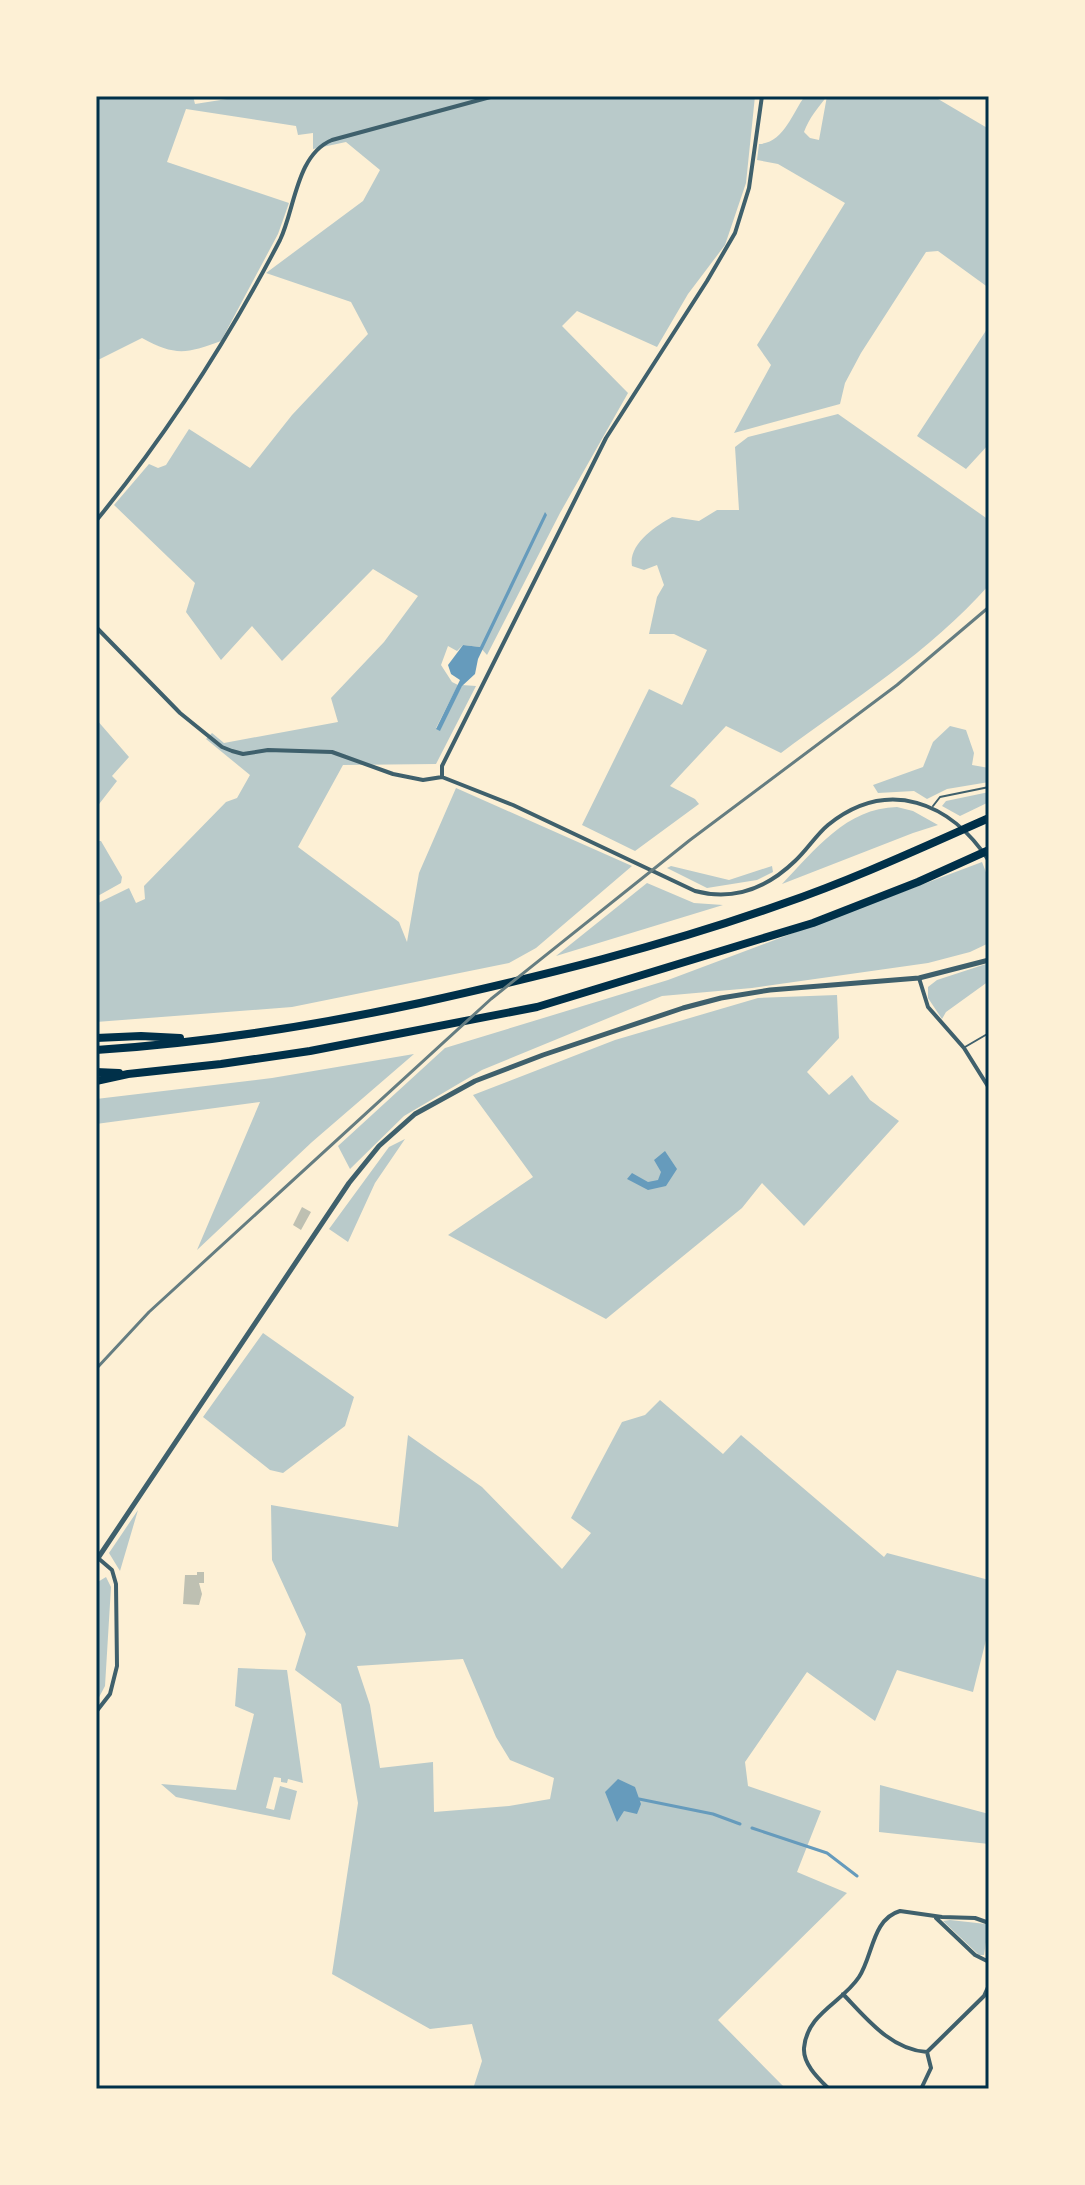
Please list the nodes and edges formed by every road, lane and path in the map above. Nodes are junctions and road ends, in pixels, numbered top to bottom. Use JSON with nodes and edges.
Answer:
{"nodes":[{"id":1,"x":494,"y":96,"type":"edge"},
{"id":2,"x":762,"y":96,"type":"edge"},
{"id":3,"x":96,"y":521,"type":"edge"},
{"id":4,"x":96,"y":627,"type":"edge"},
{"id":5,"x":442,"y":777,"type":"junction"},
{"id":6,"x":989,"y":787,"type":"edge"},
{"id":7,"x":932,"y":807,"type":"junction"},
{"id":8,"x":989,"y":818,"type":"edge"},
{"id":9,"x":989,"y":850,"type":"edge"},
{"id":10,"x":989,"y":861,"type":"edge"},
{"id":11,"x":989,"y":960,"type":"edge"},
{"id":12,"x":919,"y":978,"type":"junction"},
{"id":13,"x":989,"y":1033,"type":"edge"},
{"id":14,"x":96,"y":1038,"type":"edge"},
{"id":15,"x":197,"y":1040,"type":"junction"},
{"id":16,"x":964,"y":1048,"type":"junction"},
{"id":17,"x":96,"y":1050,"type":"edge"},
{"id":18,"x":96,"y":1072,"type":"edge"},
{"id":19,"x":128,"y":1074,"type":"junction"},
{"id":20,"x":96,"y":1081,"type":"edge"},
{"id":21,"x":989,"y":1088,"type":"edge"},
{"id":22,"x":97,"y":1560,"type":"edge"},
{"id":23,"x":96,"y":1712,"type":"edge"},
{"id":24,"x":935,"y":1917,"type":"junction"},
{"id":25,"x":989,"y":1923,"type":"edge"},
{"id":26,"x":989,"y":1962,"type":"edge"},
{"id":27,"x":989,"y":1985,"type":"edge"},
{"id":28,"x":843,"y":1994,"type":"junction"},
{"id":29,"x":927,"y":2052,"type":"junction"},
{"id":30,"x":829,"y":2089,"type":"edge"},
{"id":31,"x":921,"y":2089,"type":"edge"}],
"edges":[{"from":1,"to":3,"type":"street"},
{"from":2,"to":5,"type":"street"},
{"from":4,"to":5,"type":"street"},
{"from":5,"to":7,"type":"street"},
{"from":6,"to":7,"type":"lane"},
{"from":7,"to":10,"type":"street"},
{"from":8,"to":15,"type":"highway"},
{"from":9,"to":19,"type":"highway"},
{"from":11,"to":12,"type":"street"},
{"from":12,"to":16,"type":"street"},
{"from":12,"to":22,"type":"street"},
{"from":13,"to":16,"type":"lane"},
{"from":14,"to":15,"type":"highway"},
{"from":15,"to":17,"type":"highway"},
{"from":16,"to":21,"type":"street"},
{"from":18,"to":19,"type":"highway"},
{"from":19,"to":20,"type":"highway"},
{"from":22,"to":23,"type":"street"},
{"from":24,"to":25,"type":"street"},
{"from":24,"to":26,"type":"street"},
{"from":24,"to":28,"type":"street"},
{"from":27,"to":29,"type":"street"},
{"from":28,"to":29,"type":"street"},
{"from":28,"to":30,"type":"street"},
{"from":29,"to":31,"type":"street"}]}
